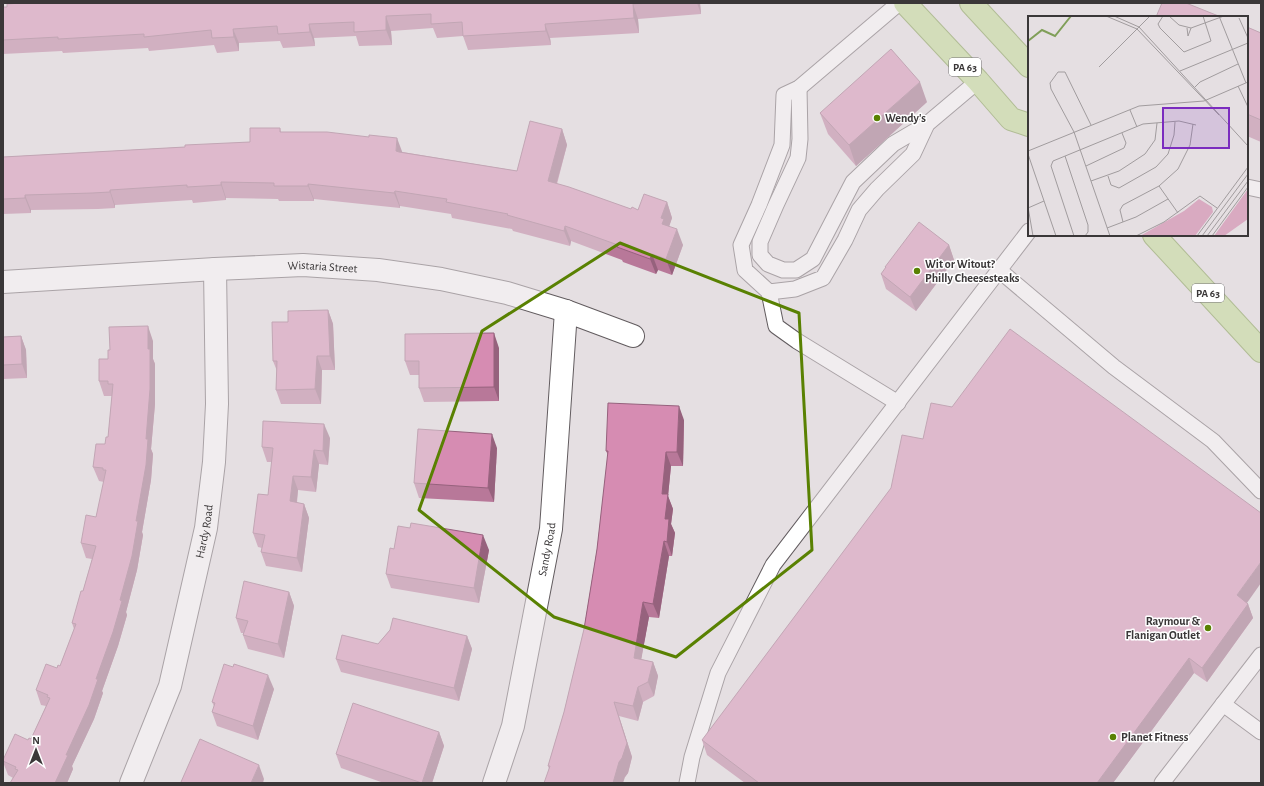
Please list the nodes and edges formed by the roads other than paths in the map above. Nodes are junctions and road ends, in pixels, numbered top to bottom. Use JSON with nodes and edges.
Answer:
{"nodes":[{"id":1,"x":899,"y":3,"type":"edge"},
{"id":2,"x":905,"y":3,"type":"edge"},
{"id":3,"x":971,"y":3,"type":"edge"},
{"id":4,"x":1028,"y":65,"type":"edge"},
{"id":5,"x":978,"y":81,"type":"junction"},
{"id":6,"x":799,"y":88,"type":"junction"},
{"id":7,"x":927,"y":124,"type":"junction"},
{"id":8,"x":1028,"y":125,"type":"edge"},
{"id":9,"x":1248,"y":187,"type":"edge"},
{"id":10,"x":1261,"y":190,"type":"edge"},
{"id":11,"x":1028,"y":232,"type":"edge"},
{"id":12,"x":1155,"y":236,"type":"edge"},
{"id":13,"x":215,"y":269,"type":"junction"},
{"id":14,"x":999,"y":270,"type":"junction"},
{"id":15,"x":3,"y":282,"type":"edge"},
{"id":16,"x":769,"y":292,"type":"junction"},
{"id":17,"x":566,"y":311,"type":"junction"},
{"id":18,"x":633,"y":336,"type":"dead end"},
{"id":19,"x":1261,"y":351,"type":"edge"},
{"id":20,"x":898,"y":403,"type":"junction"},
{"id":21,"x":1261,"y":491,"type":"edge"},
{"id":22,"x":1261,"y":655,"type":"edge"},
{"id":23,"x":1223,"y":704,"type":"junction"},
{"id":24,"x":1261,"y":732,"type":"edge"},
{"id":25,"x":131,"y":783,"type":"edge"},
{"id":26,"x":494,"y":783,"type":"edge"},
{"id":27,"x":687,"y":783,"type":"edge"},
{"id":28,"x":1162,"y":783,"type":"edge"}],
"edges":[{"from":1,"to":6,"type":"lane"},
{"from":2,"to":5,"type":"main road","number":"PA 63"},
{"from":3,"to":4,"type":"main road"},
{"from":5,"to":7,"type":"lane"},
{"from":5,"to":8,"type":"main road","number":"PA 63"},
{"from":6,"to":7,"type":"lane"},
{"from":6,"to":16,"type":"lane"},
{"from":7,"to":16,"type":"lane"},
{"from":9,"to":10,"type":"lane"},
{"from":11,"to":14,"type":"lane"},
{"from":12,"to":19,"type":"main road","number":"PA 63"},
{"from":13,"to":15,"type":"street","name":"Wistaria Street"},
{"from":13,"to":17,"type":"street","name":"Wistaria Street"},
{"from":13,"to":25,"type":"street","name":"Hardy Road"},
{"from":14,"to":20,"type":"lane"},
{"from":14,"to":21,"type":"lane"},
{"from":16,"to":20,"type":"lane"},
{"from":17,"to":18,"type":"street","name":"Wistaria Street"},
{"from":17,"to":26,"type":"street","name":"Sandy Road"},
{"from":20,"to":27,"type":"lane"},
{"from":22,"to":23,"type":"lane"},
{"from":23,"to":24,"type":"lane"},
{"from":23,"to":28,"type":"lane"}]}
